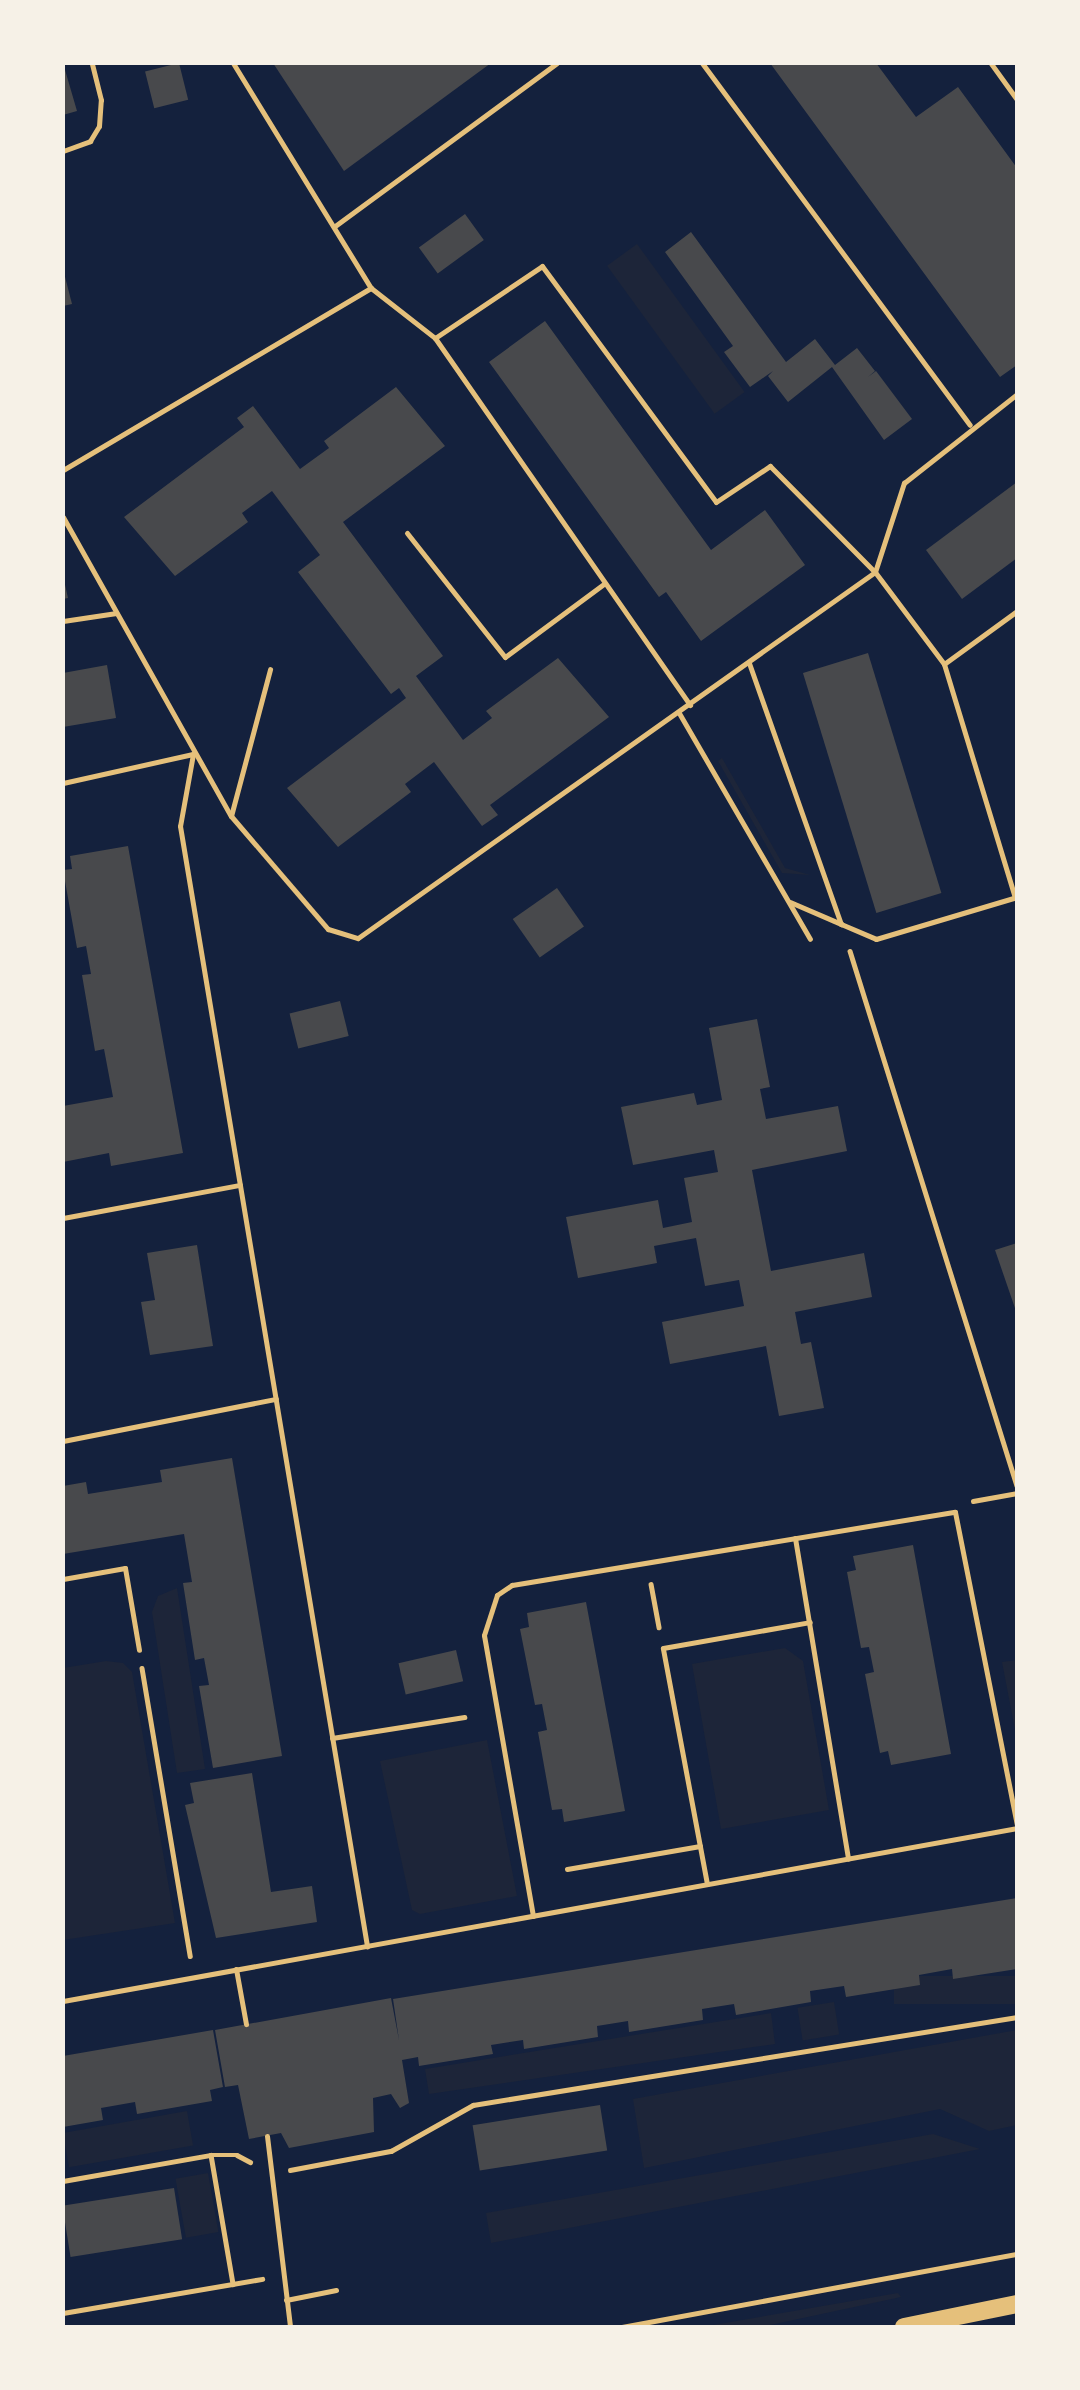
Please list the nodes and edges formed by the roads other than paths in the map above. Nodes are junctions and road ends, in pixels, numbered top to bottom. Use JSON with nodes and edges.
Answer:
{"nodes":[{"id":1,"x":92,"y":63,"type":"edge"},
{"id":2,"x":233,"y":63,"type":"edge"},
{"id":3,"x":556,"y":63,"type":"edge"},
{"id":4,"x":702,"y":63,"type":"edge"},
{"id":5,"x":63,"y":151,"type":"edge"},
{"id":6,"x":335,"y":226,"type":"junction"},
{"id":7,"x":371,"y":288,"type":"junction"},
{"id":8,"x":435,"y":338,"type":"junction"},
{"id":9,"x":1017,"y":394,"type":"edge"},
{"id":10,"x":970,"y":425,"type":"junction"},
{"id":11,"x":63,"y":470,"type":"edge"},
{"id":12,"x":63,"y":517,"type":"edge"},
{"id":13,"x":407,"y":533,"type":"dead end"},
{"id":14,"x":875,"y":572,"type":"junction"},
{"id":15,"x":605,"y":583,"type":"junction"},
{"id":16,"x":1017,"y":611,"type":"edge"},
{"id":17,"x":116,"y":613,"type":"junction"},
{"id":18,"x":63,"y":621,"type":"edge"},
{"id":19,"x":749,"y":663,"type":"junction"},
{"id":20,"x":944,"y":664,"type":"junction"},
{"id":21,"x":270,"y":670,"type":"dead end"},
{"id":22,"x":690,"y":705,"type":"junction"},
{"id":23,"x":679,"y":713,"type":"junction"},
{"id":24,"x":193,"y":754,"type":"junction"},
{"id":25,"x":63,"y":783,"type":"edge"},
{"id":26,"x":231,"y":816,"type":"junction"},
{"id":27,"x":1016,"y":897,"type":"edge"},
{"id":28,"x":788,"y":901,"type":"junction"},
{"id":29,"x":841,"y":924,"type":"junction"},
{"id":30,"x":810,"y":939,"type":"dead end"},
{"id":31,"x":240,"y":1185,"type":"junction"},
{"id":32,"x":63,"y":1218,"type":"edge"},
{"id":33,"x":276,"y":1399,"type":"junction"},
{"id":34,"x":63,"y":1441,"type":"edge"},
{"id":35,"x":795,"y":1538,"type":"junction"},
{"id":36,"x":63,"y":1579,"type":"edge"},
{"id":37,"x":810,"y":1622,"type":"junction"},
{"id":38,"x":139,"y":1650,"type":"road end"},
{"id":39,"x":464,"y":1717,"type":"dead end"},
{"id":40,"x":332,"y":1738,"type":"junction"},
{"id":41,"x":1017,"y":1827,"type":"edge"},
{"id":42,"x":700,"y":1846,"type":"junction"},
{"id":43,"x":848,"y":1859,"type":"junction"},
{"id":44,"x":567,"y":1869,"type":"dead end"},
{"id":45,"x":707,"y":1884,"type":"junction"},
{"id":46,"x":533,"y":1916,"type":"junction"},
{"id":47,"x":367,"y":1946,"type":"junction"},
{"id":48,"x":236,"y":1969,"type":"junction"},
{"id":49,"x":63,"y":2001,"type":"edge"},
{"id":50,"x":246,"y":2024,"type":"dead end"},
{"id":51,"x":267,"y":2136,"type":"dead end"},
{"id":52,"x":336,"y":2290,"type":"dead end"},
{"id":53,"x":286,"y":2300,"type":"junction"},
{"id":54,"x":1017,"y":2304,"type":"edge"},
{"id":55,"x":290,"y":2327,"type":"edge"},
{"id":56,"x":904,"y":2327,"type":"edge"}],
"edges":[{"from":1,"to":5,"type":"lane"},
{"from":2,"to":6,"type":"lane"},
{"from":3,"to":6,"type":"lane"},
{"from":4,"to":10,"type":"lane"},
{"from":6,"to":7,"type":"lane"},
{"from":7,"to":8,"type":"lane"},
{"from":7,"to":11,"type":"lane"},
{"from":8,"to":14,"type":"lane"},
{"from":8,"to":15,"type":"lane"},
{"from":9,"to":10,"type":"lane"},
{"from":10,"to":14,"type":"lane"},
{"from":12,"to":17,"type":"lane"},
{"from":13,"to":15,"type":"lane"},
{"from":14,"to":19,"type":"lane"},
{"from":14,"to":20,"type":"lane"},
{"from":15,"to":22,"type":"lane"},
{"from":16,"to":20,"type":"lane"},
{"from":17,"to":18,"type":"lane"},
{"from":17,"to":24,"type":"lane"},
{"from":19,"to":22,"type":"lane"},
{"from":19,"to":29,"type":"lane"},
{"from":20,"to":27,"type":"lane"},
{"from":21,"to":26,"type":"lane"},
{"from":22,"to":23,"type":"lane"},
{"from":23,"to":26,"type":"lane"},
{"from":23,"to":28,"type":"lane"},
{"from":24,"to":25,"type":"lane"},
{"from":24,"to":26,"type":"lane"},
{"from":24,"to":31,"type":"lane"},
{"from":27,"to":29,"type":"lane"},
{"from":28,"to":29,"type":"lane"},
{"from":28,"to":30,"type":"lane"},
{"from":31,"to":32,"type":"lane"},
{"from":31,"to":33,"type":"lane"},
{"from":33,"to":34,"type":"lane"},
{"from":33,"to":40,"type":"lane"},
{"from":35,"to":37,"type":"lane"},
{"from":35,"to":41,"type":"lane"},
{"from":35,"to":46,"type":"lane"},
{"from":36,"to":38,"type":"lane"},
{"from":37,"to":42,"type":"lane"},
{"from":37,"to":43,"type":"lane"},
{"from":39,"to":40,"type":"lane"},
{"from":40,"to":47,"type":"lane"},
{"from":41,"to":43,"type":"lane"},
{"from":42,"to":44,"type":"lane"},
{"from":42,"to":45,"type":"lane"},
{"from":43,"to":45,"type":"lane"},
{"from":45,"to":46,"type":"lane"},
{"from":46,"to":47,"type":"lane"},
{"from":47,"to":48,"type":"lane"},
{"from":48,"to":49,"type":"lane"},
{"from":48,"to":50,"type":"lane"},
{"from":51,"to":53,"type":"lane"},
{"from":52,"to":53,"type":"lane"},
{"from":53,"to":55,"type":"lane"},
{"from":54,"to":56,"type":"main road"}]}
